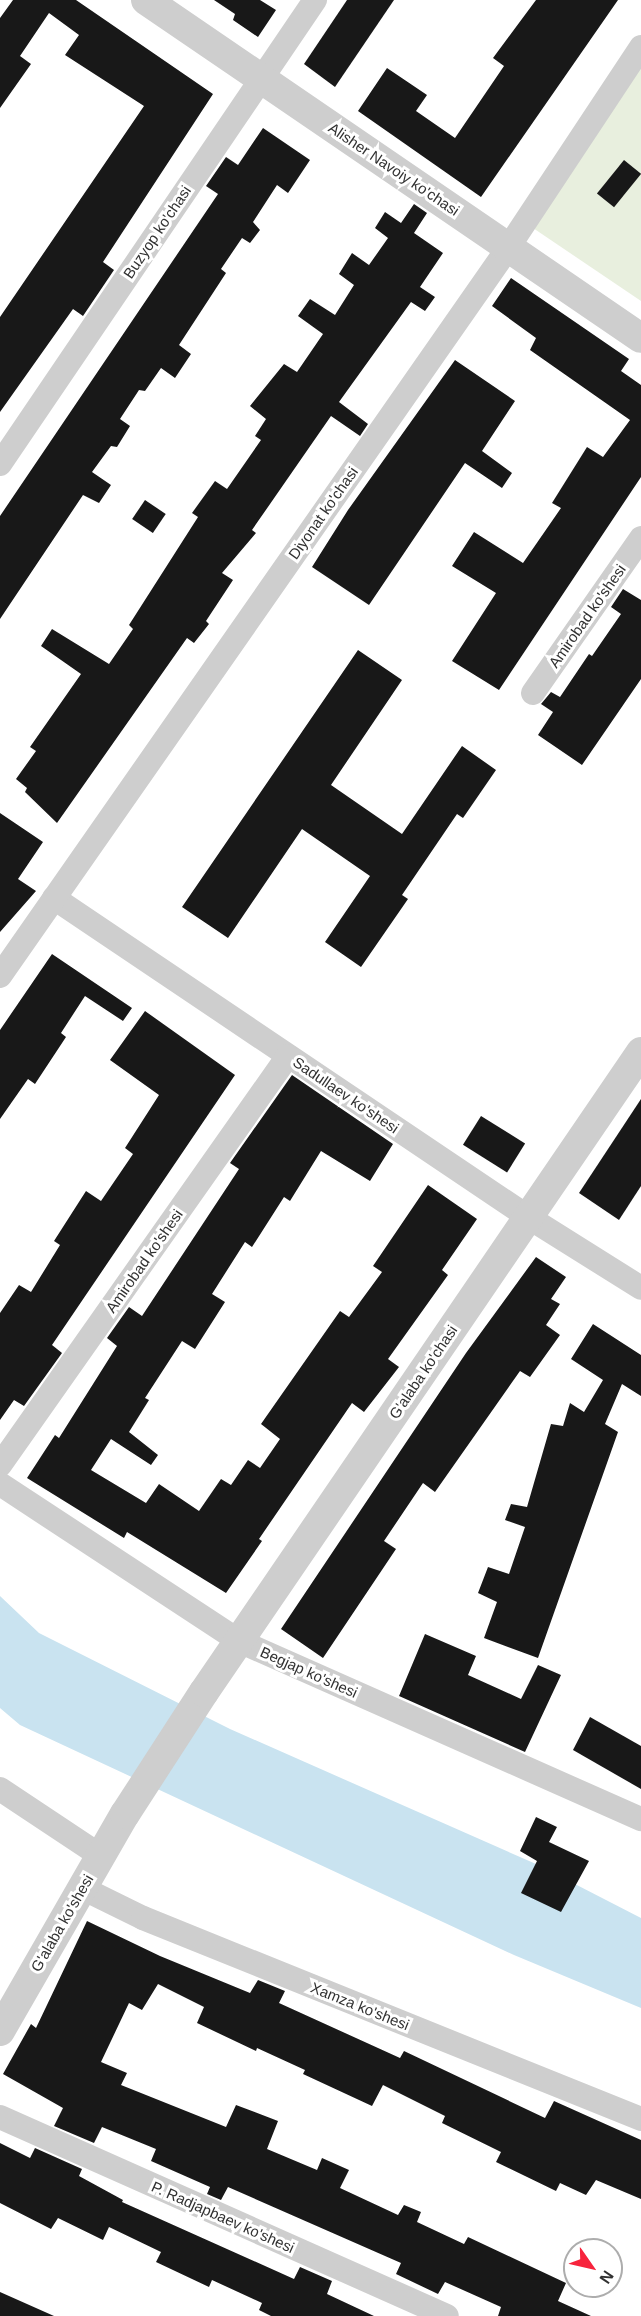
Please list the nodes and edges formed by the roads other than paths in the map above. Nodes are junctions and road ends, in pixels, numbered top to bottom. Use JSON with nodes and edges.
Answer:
{"nodes":[{"id":1,"x":146,"y":0,"type":"edge"},
{"id":2,"x":315,"y":0,"type":"edge"},
{"id":3,"x":641,"y":46,"type":"edge"},
{"id":4,"x":261,"y":79,"type":"junction"},
{"id":5,"x":508,"y":248,"type":"junction"},
{"id":6,"x":641,"y":338,"type":"edge"},
{"id":7,"x":0,"y":464,"type":"edge"},
{"id":8,"x":641,"y":538,"type":"edge"},
{"id":9,"x":533,"y":693,"type":"dead end"},
{"id":10,"x":54,"y":898,"type":"junction"},
{"id":11,"x":0,"y":976,"type":"edge"},
{"id":12,"x":641,"y":1052,"type":"edge"},
{"id":13,"x":288,"y":1056,"type":"junction"},
{"id":14,"x":528,"y":1217,"type":"junction"},
{"id":15,"x":641,"y":1288,"type":"edge"},
{"id":16,"x":0,"y":1465,"type":"edge"},
{"id":17,"x":0,"y":1484,"type":"edge"},
{"id":18,"x":239,"y":1641,"type":"junction"},
{"id":19,"x":0,"y":1789,"type":"edge"},
{"id":20,"x":124,"y":1814,"type":"joint"},
{"id":21,"x":641,"y":1819,"type":"edge"},
{"id":22,"x":101,"y":1856,"type":"junction"},
{"id":23,"x":82,"y":1888,"type":"junction"},
{"id":24,"x":0,"y":2031,"type":"edge"},
{"id":25,"x":0,"y":2117,"type":"edge"},
{"id":26,"x":641,"y":2119,"type":"edge"},
{"id":27,"x":447,"y":2316,"type":"edge"}],
"edges":[{"from":1,"to":4,"type":"street","name":"Alisher Navoiy ko'chasi"},
{"from":2,"to":4,"type":"street","name":"Buzyop ko'chasi"},
{"from":3,"to":5,"type":"street","name":"Diyonat ko'chasi"},
{"from":4,"to":5,"type":"street","name":"Alisher Navoiy ko'chasi"},
{"from":4,"to":7,"type":"street","name":"Buzyop ko'chasi"},
{"from":5,"to":6,"type":"street","name":"Alisher Navoiy ko'chasi"},
{"from":5,"to":10,"type":"street","name":"Diyonat ko'chasi"},
{"from":8,"to":9,"type":"street","name":"Amirobad ko'shesi"},
{"from":10,"to":11,"type":"street","name":"Diyonat ko'chasi"},
{"from":10,"to":13,"type":"street","name":"Sadullaev ko'shesi"},
{"from":12,"to":14,"type":"street","name":"G'alaba ko'chasi"},
{"from":13,"to":14,"type":"street","name":"Sadullaev ko'shesi"},
{"from":13,"to":16,"type":"street","name":"Amirobad ko'shesi"},
{"from":14,"to":15,"type":"street","name":"Sadullaev ko'shesi"},
{"from":14,"to":18,"type":"street","name":"G'alaba ko'chasi"},
{"from":17,"to":18,"type":"street","name":"Begjap ko'shesi"},
{"from":18,"to":20,"type":"street","name":"G'alaba ko'chasi"},
{"from":18,"to":21,"type":"street","name":"Begjap ko'shesi"},
{"from":19,"to":22,"type":"street"},
{"from":20,"to":22,"type":"street","name":"G'alaba ko'shesi"},
{"from":22,"to":23,"type":"street","name":"G'alaba ko'shesi"},
{"from":23,"to":24,"type":"street","name":"G'alaba ko'shesi"},
{"from":23,"to":26,"type":"street","name":"Xamza ko'shesi"},
{"from":25,"to":27,"type":"street","name":"P. Radjapbaev ko'shesi"}]}
